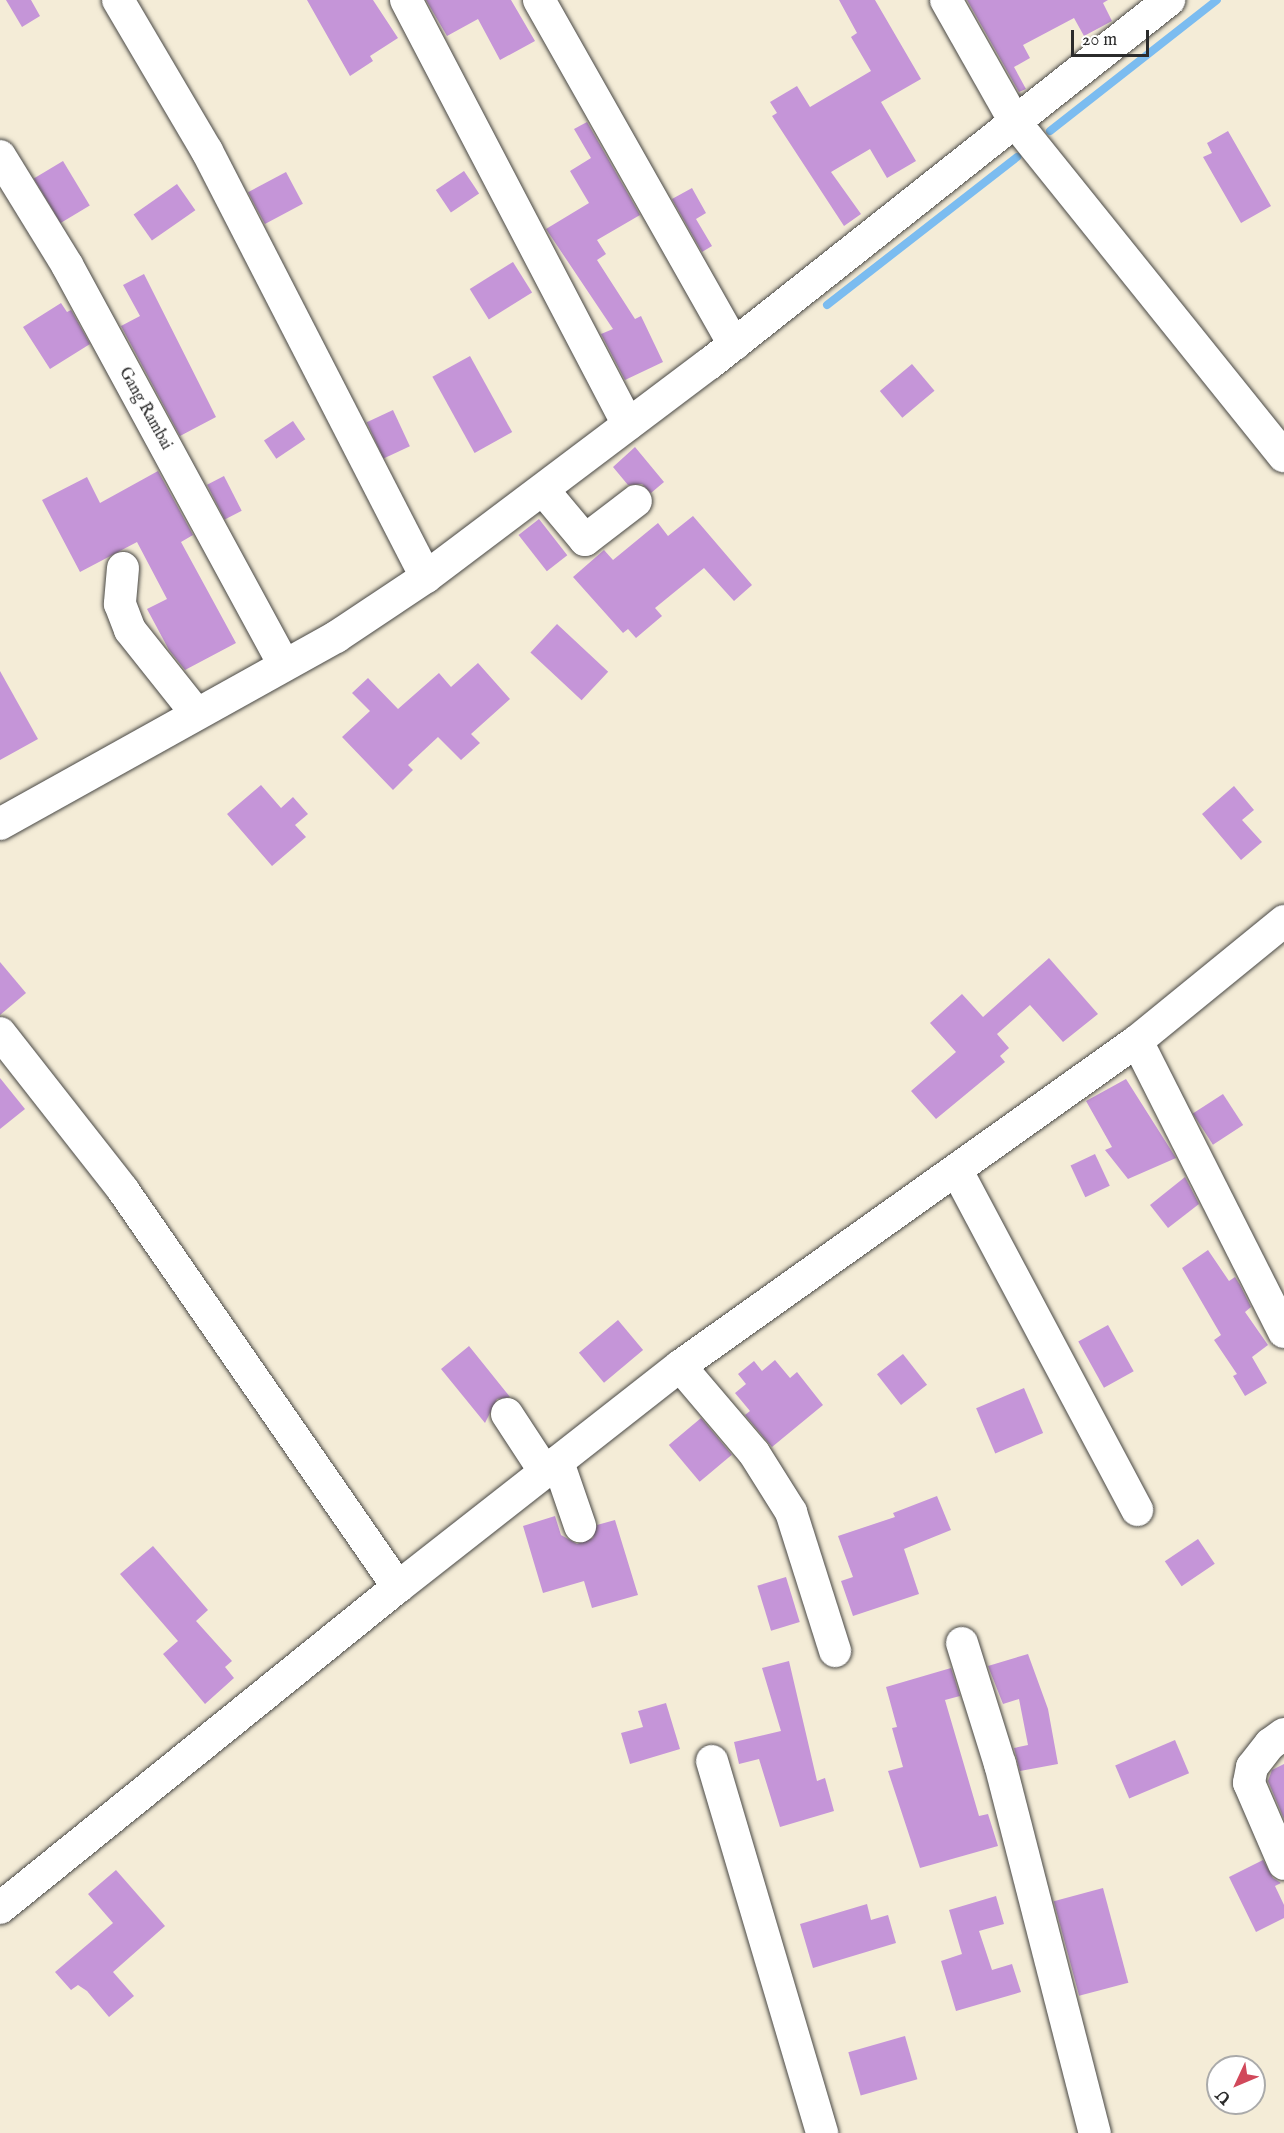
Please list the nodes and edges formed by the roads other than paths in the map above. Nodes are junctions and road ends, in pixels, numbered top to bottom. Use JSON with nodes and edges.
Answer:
{"nodes":[{"id":1,"x":118,"y":0,"type":"edge"},
{"id":2,"x":406,"y":0,"type":"edge"},
{"id":3,"x":539,"y":0,"type":"edge"},
{"id":4,"x":946,"y":0,"type":"edge"},
{"id":5,"x":1169,"y":0,"type":"edge"},
{"id":6,"x":1015,"y":122,"type":"junction"},
{"id":7,"x":0,"y":156,"type":"edge"},
{"id":8,"x":734,"y":345,"type":"junction"},
{"id":9,"x":628,"y":425,"type":"junction"},
{"id":10,"x":1284,"y":456,"type":"edge"},
{"id":11,"x":544,"y":491,"type":"junction"},
{"id":12,"x":636,"y":501,"type":"dead end"},
{"id":13,"x":123,"y":568,"type":"dead end"},
{"id":14,"x":426,"y":577,"type":"junction"},
{"id":15,"x":284,"y":664,"type":"junction"},
{"id":16,"x":196,"y":713,"type":"junction"},
{"id":17,"x":0,"y":824,"type":"edge"},
{"id":18,"x":1284,"y":921,"type":"edge"},
{"id":19,"x":1,"y":1037,"type":"edge"},
{"id":20,"x":1137,"y":1041,"type":"junction"},
{"id":21,"x":957,"y":1171,"type":"junction"},
{"id":22,"x":1284,"y":1332,"type":"edge"},
{"id":23,"x":680,"y":1366,"type":"junction"},
{"id":24,"x":507,"y":1414,"type":"dead end"},
{"id":25,"x":551,"y":1467,"type":"junction"},
{"id":26,"x":1137,"y":1510,"type":"dead end"},
{"id":27,"x":579,"y":1526,"type":"dead end"},
{"id":28,"x":398,"y":1587,"type":"junction"},
{"id":29,"x":962,"y":1643,"type":"dead end"},
{"id":30,"x":836,"y":1651,"type":"dead end"},
{"id":31,"x":1284,"y":1734,"type":"edge"},
{"id":32,"x":712,"y":1761,"type":"dead end"},
{"id":33,"x":1284,"y":1864,"type":"edge"},
{"id":34,"x":0,"y":1908,"type":"edge"},
{"id":35,"x":822,"y":2133,"type":"edge"},
{"id":36,"x":1095,"y":2133,"type":"edge"}],
"edges":[{"from":1,"to":14,"type":"street"},
{"from":2,"to":9,"type":"street"},
{"from":3,"to":8,"type":"street"},
{"from":4,"to":6,"type":"street"},
{"from":5,"to":6,"type":"street"},
{"from":6,"to":8,"type":"street"},
{"from":6,"to":10,"type":"street"},
{"from":7,"to":15,"type":"street","name":"Gang Rambai"},
{"from":8,"to":9,"type":"street"},
{"from":9,"to":11,"type":"street"},
{"from":11,"to":12,"type":"street"},
{"from":11,"to":14,"type":"street"},
{"from":13,"to":16,"type":"street"},
{"from":14,"to":15,"type":"street"},
{"from":15,"to":16,"type":"street"},
{"from":16,"to":17,"type":"street"},
{"from":18,"to":20,"type":"street"},
{"from":19,"to":28,"type":"street"},
{"from":20,"to":21,"type":"street"},
{"from":20,"to":22,"type":"street"},
{"from":21,"to":23,"type":"street"},
{"from":21,"to":26,"type":"street"},
{"from":23,"to":25,"type":"street"},
{"from":23,"to":30,"type":"street"},
{"from":24,"to":25,"type":"street"},
{"from":25,"to":27,"type":"street"},
{"from":25,"to":28,"type":"street"},
{"from":28,"to":34,"type":"street"},
{"from":29,"to":36,"type":"street"},
{"from":31,"to":33,"type":"street"},
{"from":32,"to":35,"type":"street"}]}
